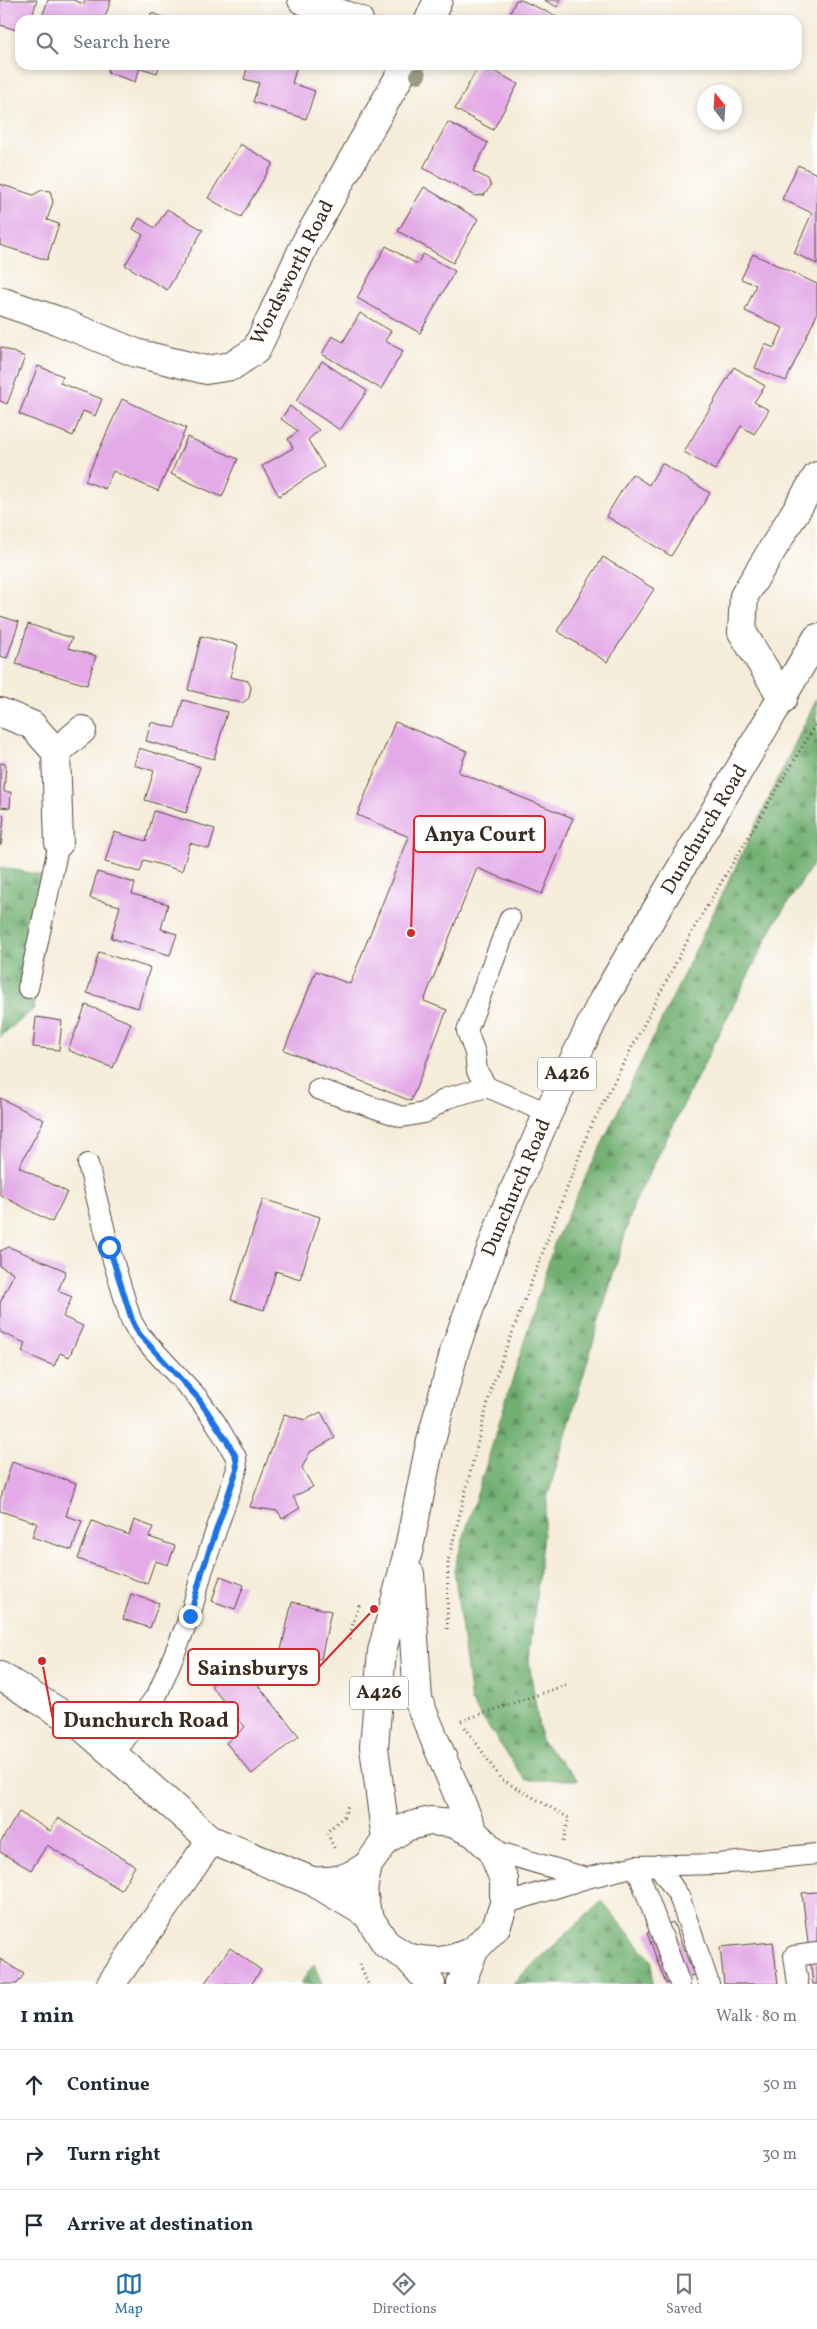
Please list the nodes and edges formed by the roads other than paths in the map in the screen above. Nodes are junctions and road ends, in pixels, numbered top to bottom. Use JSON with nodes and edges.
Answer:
{"nodes":[{"id":1,"x":302,"y":0,"type":"edge"},
{"id":2,"x":438,"y":0,"type":"edge"},
{"id":3,"x":345,"y":15,"type":"edge"},
{"id":4,"x":431,"y":15,"type":"edge"},
{"id":5,"x":403,"y":70,"type":"edge"},
{"id":6,"x":0,"y":301,"type":"edge"},
{"id":7,"x":817,"y":476,"type":"edge"},
{"id":8,"x":817,"y":638,"type":"edge"},
{"id":9,"x":783,"y":698,"type":"junction"},
{"id":10,"x":0,"y":712,"type":"edge"},
{"id":11,"x":82,"y":730,"type":"dead end"},
{"id":12,"x":56,"y":752,"type":"junction"},
{"id":13,"x":59,"y":843,"type":"joint"},
{"id":14,"x":510,"y":918,"type":"dead end"},
{"id":15,"x":28,"y":988,"type":"dead end"},
{"id":16,"x":487,"y":1087,"type":"junction"},
{"id":17,"x":318,"y":1090,"type":"dead end"},
{"id":18,"x":548,"y":1113,"type":"junction"},
{"id":19,"x":88,"y":1164,"type":"dead end"},
{"id":20,"x":409,"y":1548,"type":"junction"},
{"id":21,"x":0,"y":1676,"type":"edge"},
{"id":22,"x":114,"y":1755,"type":"junction"},
{"id":23,"x":211,"y":1840,"type":"junction"},
{"id":24,"x":386,"y":1840,"type":"junction"},
{"id":25,"x":483,"y":1842,"type":"junction"},
{"id":26,"x":817,"y":1854,"type":"edge"},
{"id":27,"x":368,"y":1865,"type":"junction"},
{"id":28,"x":658,"y":1865,"type":"junction"},
{"id":29,"x":636,"y":1866,"type":"junction"},
{"id":30,"x":587,"y":1878,"type":"junction"},
{"id":31,"x":312,"y":1882,"type":"junction"},
{"id":32,"x":504,"y":1904,"type":"junction"},
{"id":33,"x":367,"y":1914,"type":"junction"},
{"id":34,"x":474,"y":1950,"type":"junction"},
{"id":35,"x":817,"y":1952,"type":"edge"},
{"id":36,"x":407,"y":1957,"type":"junction"},
{"id":37,"x":111,"y":1984,"type":"edge"},
{"id":38,"x":431,"y":1984,"type":"edge"},
{"id":39,"x":461,"y":1984,"type":"edge"},
{"id":40,"x":680,"y":1984,"type":"edge"},
{"id":41,"x":709,"y":1984,"type":"edge"},
{"id":42,"x":798,"y":1984,"type":"edge"}],
"edges":[{"from":1,"to":3,"type":"main road"},
{"from":2,"to":4,"type":"main road"},
{"from":5,"to":6,"type":"main road","name":"Wordsworth Road"},
{"from":7,"to":9,"type":"main road"},
{"from":8,"to":9,"type":"main road","name":"Dunchurch Road","number":"A426"},
{"from":9,"to":18,"type":"main road","name":"Dunchurch Road","number":"A426"},
{"from":10,"to":12,"type":"main road"},
{"from":11,"to":12,"type":"main road"},
{"from":12,"to":13,"type":"main road"},
{"from":13,"to":15,"type":"lane"},
{"from":14,"to":16,"type":"lane"},
{"from":16,"to":17,"type":"lane"},
{"from":16,"to":18,"type":"lane"},
{"from":18,"to":20,"type":"main road","name":"Dunchurch Road","number":"A426"},
{"from":19,"to":22,"type":"lane"},
{"from":20,"to":24,"type":"main road","name":"Dunchurch Road","number":"A426"},
{"from":20,"to":25,"type":"main road","name":"Dunchurch Road","number":"A426"},
{"from":21,"to":22,"type":"main road"},
{"from":22,"to":23,"type":"main road"},
{"from":23,"to":31,"type":"main road"},
{"from":23,"to":37,"type":"main road"},
{"from":24,"to":25,"type":"main road","name":"Dunchurch Road","number":"A426"},
{"from":24,"to":27,"type":"main road","name":"Dunchurch Road","number":"A426"},
{"from":25,"to":30,"type":"lane"},
{"from":25,"to":32,"type":"main road","name":"Dunchurch Road","number":"A426"},
{"from":26,"to":28,"type":"lane"},
{"from":27,"to":31,"type":"main road"},
{"from":27,"to":33,"type":"main road","name":"Dunchurch Road","number":"A426"},
{"from":28,"to":29,"type":"lane"},
{"from":28,"to":41,"type":"lane"},
{"from":29,"to":30,"type":"lane"},
{"from":29,"to":40,"type":"lane"},
{"from":30,"to":32,"type":"lane"},
{"from":31,"to":33,"type":"main road"},
{"from":32,"to":34,"type":"main road","name":"Dunchurch Road","number":"A426"},
{"from":33,"to":36,"type":"main road","name":"Dunchurch Road","number":"A426"},
{"from":34,"to":36,"type":"main road","name":"Dunchurch Road","number":"A426"},
{"from":34,"to":39,"type":"main road","name":"Dunchurch Road","number":"A426"},
{"from":35,"to":42,"type":"lane"},
{"from":36,"to":38,"type":"main road","name":"Dunchurch Road","number":"A426"}]}
